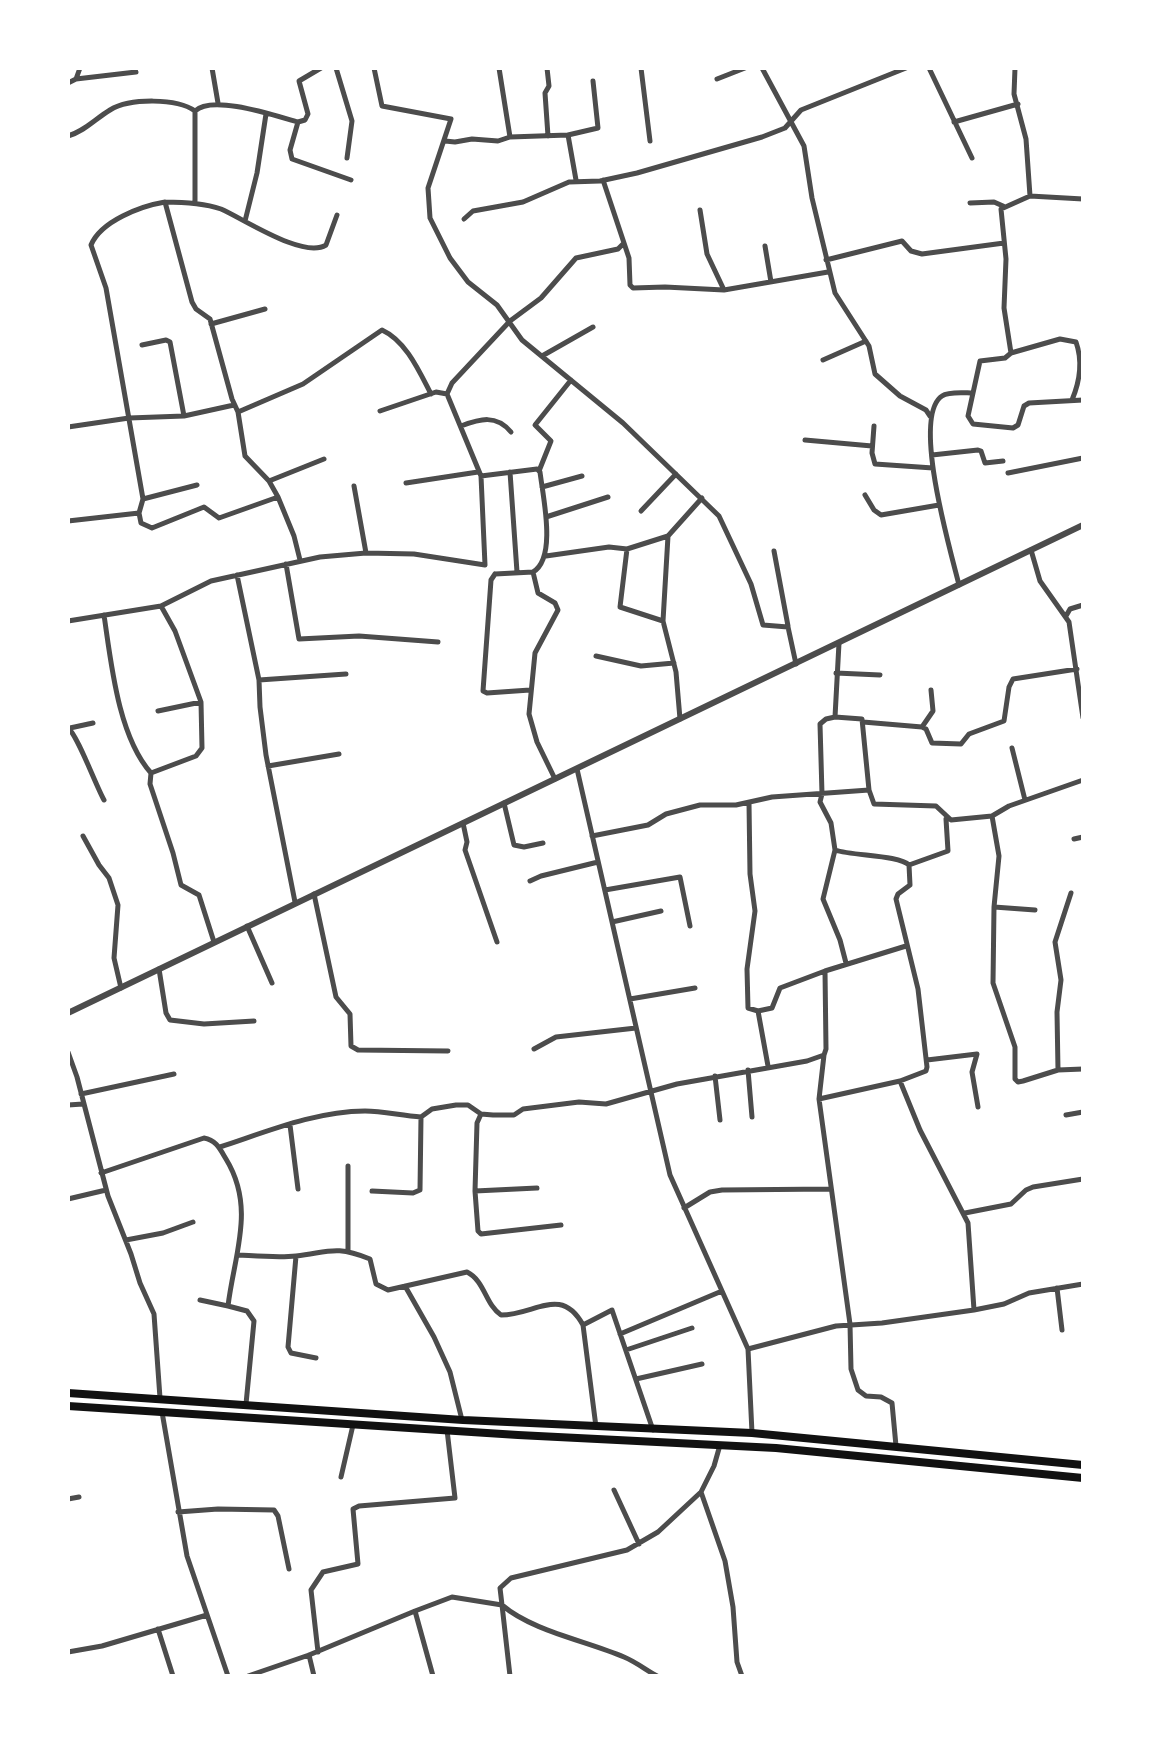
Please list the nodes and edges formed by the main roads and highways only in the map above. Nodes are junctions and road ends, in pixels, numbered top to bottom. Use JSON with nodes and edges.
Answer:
{"nodes":[{"id":1,"x":68,"y":1393,"type":"edge"},
{"id":2,"x":68,"y":1406,"type":"edge"},
{"id":3,"x":869,"y":1444,"type":"junction"},
{"id":4,"x":867,"y":1457,"type":"junction"},
{"id":5,"x":1083,"y":1465,"type":"edge"},
{"id":6,"x":1083,"y":1478,"type":"edge"}],
"edges":[{"from":1,"to":3,"type":"highway"},
{"from":2,"to":4,"type":"highway"},
{"from":3,"to":4,"type":"highway"},
{"from":3,"to":5,"type":"highway"},
{"from":4,"to":6,"type":"highway"}]}
